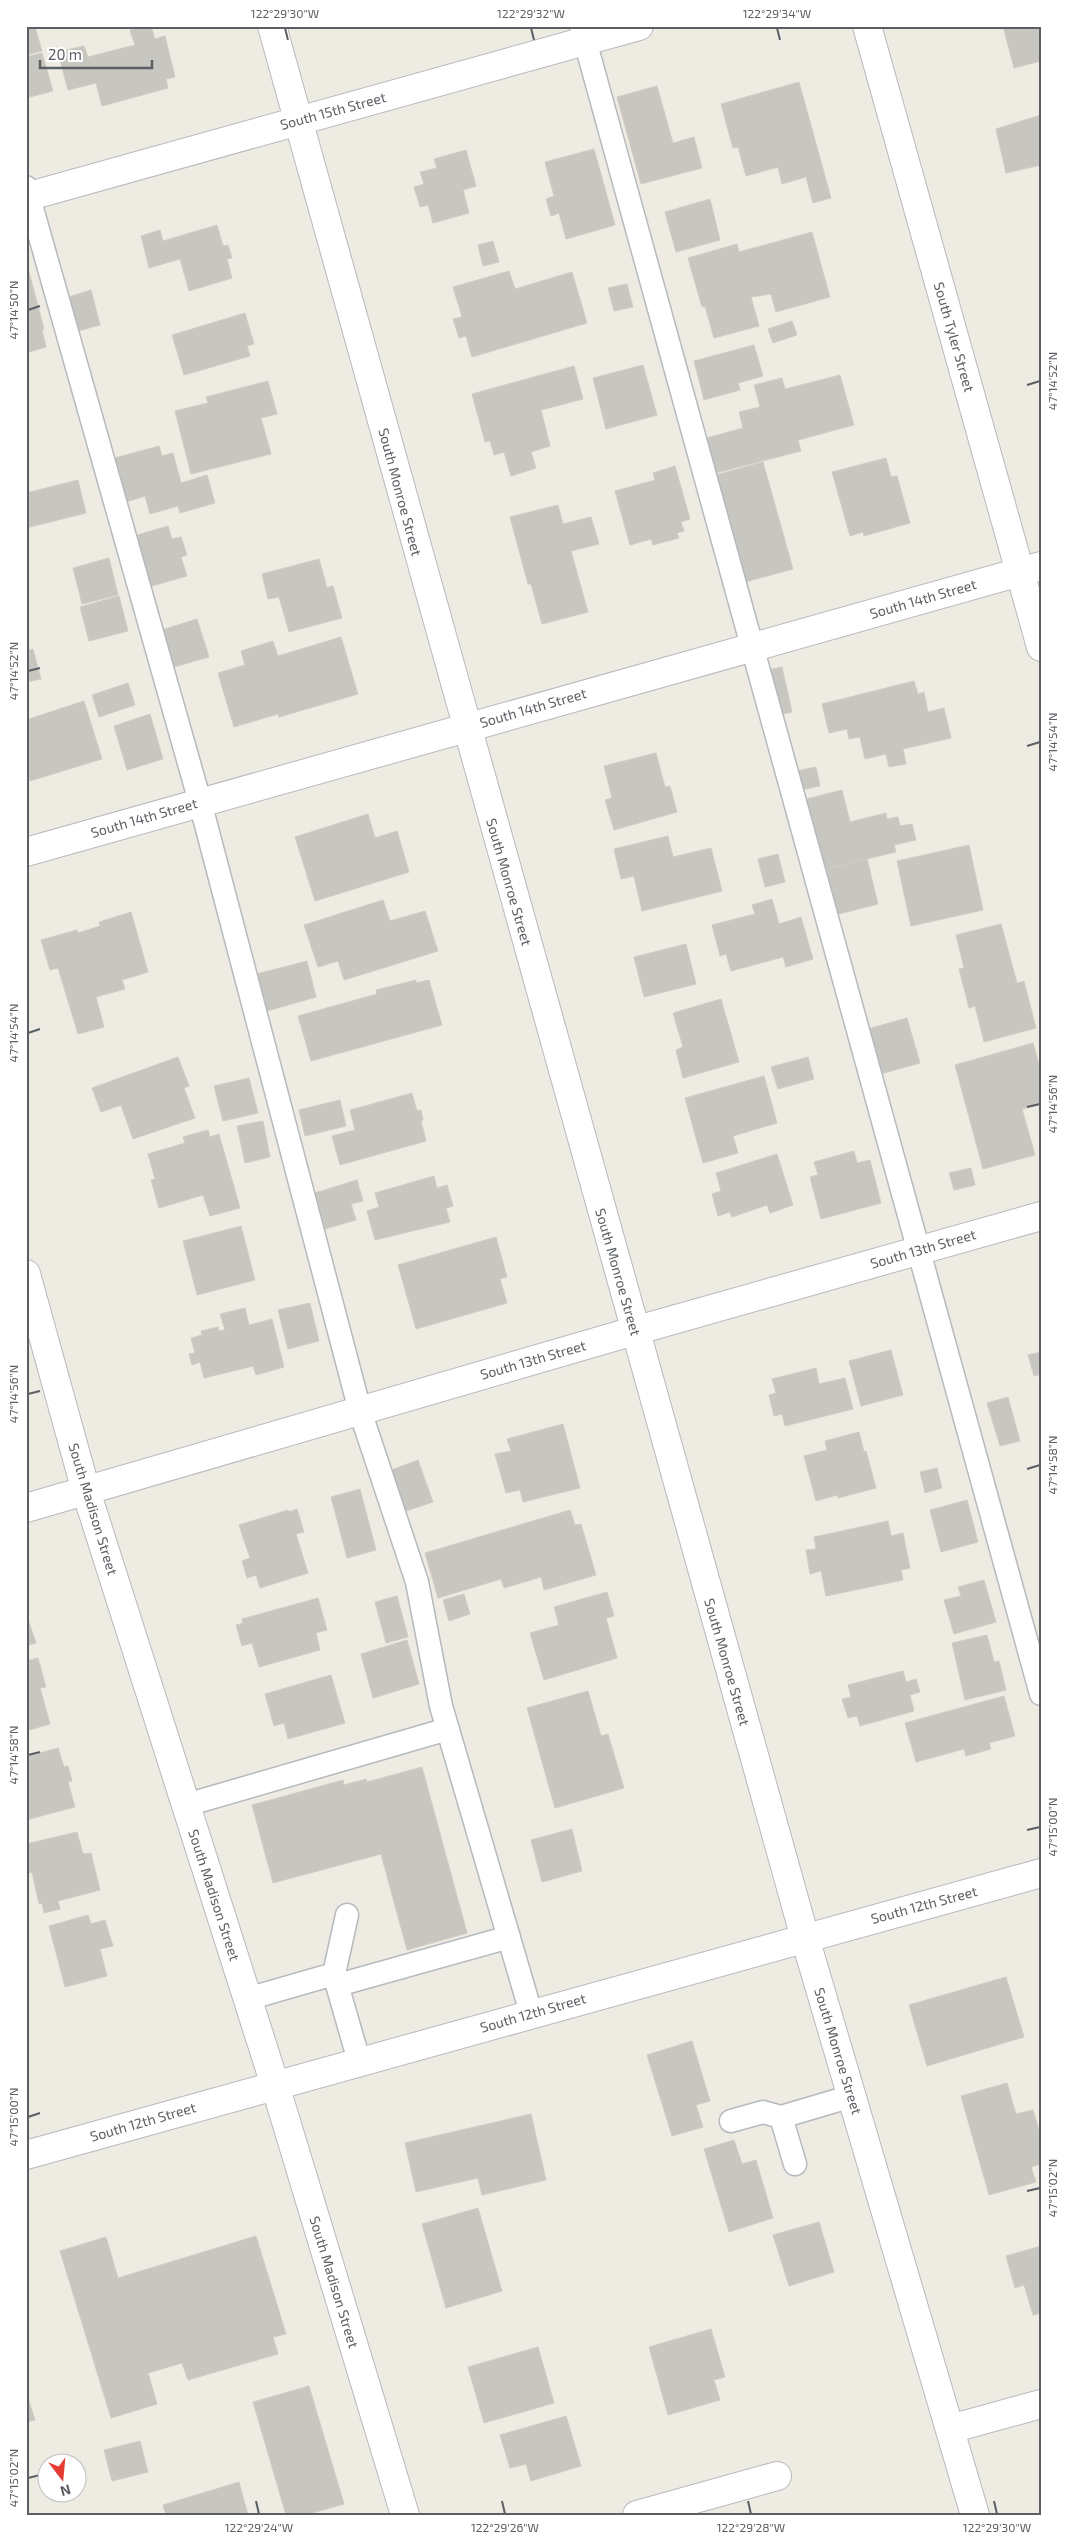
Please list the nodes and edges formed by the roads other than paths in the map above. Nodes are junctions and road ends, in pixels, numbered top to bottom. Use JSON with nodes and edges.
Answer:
{"nodes":[{"id":1,"x":272,"y":26,"type":"edge"},
{"id":2,"x":639,"y":26,"type":"edge"},
{"id":3,"x":867,"y":26,"type":"edge"},
{"id":4,"x":583,"y":34,"type":"edge"},
{"id":5,"x":298,"y":120,"type":"junction"},
{"id":6,"x":27,"y":193,"type":"edge"},
{"id":7,"x":1030,"y":569,"type":"edge"},
{"id":8,"x":752,"y":647,"type":"junction"},
{"id":9,"x":1041,"y":647,"type":"edge"},
{"id":10,"x":465,"y":727,"type":"junction"},
{"id":11,"x":200,"y":802,"type":"junction"},
{"id":12,"x":26,"y":852,"type":"edge"},
{"id":13,"x":1041,"y":1216,"type":"edge"},
{"id":14,"x":918,"y":1251,"type":"junction"},
{"id":15,"x":26,"y":1274,"type":"edge"},
{"id":16,"x":634,"y":1331,"type":"junction"},
{"id":17,"x":360,"y":1411,"type":"junction"},
{"id":18,"x":86,"y":1491,"type":"junction"},
{"id":19,"x":26,"y":1508,"type":"edge"},
{"id":20,"x":1041,"y":1694,"type":"edge"},
{"id":21,"x":448,"y":1729,"type":"junction"},
{"id":22,"x":186,"y":1805,"type":"junction"},
{"id":23,"x":1041,"y":1873,"type":"edge"},
{"id":24,"x":347,"y":1915,"type":"dead end"},
{"id":25,"x":508,"y":1937,"type":"junction"},
{"id":26,"x":804,"y":1938,"type":"junction"},
{"id":27,"x":336,"y":1979,"type":"junction"},
{"id":28,"x":247,"y":1999,"type":"junction"},
{"id":29,"x":531,"y":2014,"type":"junction"},
{"id":30,"x":359,"y":2061,"type":"junction"},
{"id":31,"x":274,"y":2085,"type":"junction"},
{"id":32,"x":852,"y":2096,"type":"junction"},
{"id":33,"x":781,"y":2117,"type":"junction"},
{"id":34,"x":731,"y":2121,"type":"dead end"},
{"id":35,"x":26,"y":2155,"type":"edge"},
{"id":36,"x":796,"y":2164,"type":"dead end"},
{"id":37,"x":1041,"y":2404,"type":"edge"},
{"id":38,"x":950,"y":2429,"type":"junction"},
{"id":39,"x":777,"y":2476,"type":"dead end"},
{"id":40,"x":405,"y":2515,"type":"edge"},
{"id":41,"x":637,"y":2515,"type":"edge"},
{"id":42,"x":975,"y":2515,"type":"edge"}],
"edges":[{"from":1,"to":5,"type":"street","name":"South Monroe Street"},
{"from":2,"to":4,"type":"street","name":"South 15th Street"},
{"from":3,"to":7,"type":"street","name":"South Tyler Street"},
{"from":4,"to":5,"type":"street","name":"South 15th Street"},
{"from":4,"to":8,"type":"lane"},
{"from":5,"to":6,"type":"street","name":"South 15th Street"},
{"from":5,"to":10,"type":"street","name":"South Monroe Street"},
{"from":6,"to":11,"type":"lane"},
{"from":7,"to":8,"type":"street","name":"South 14th Street"},
{"from":7,"to":9,"type":"street","name":"South Tyler Street"},
{"from":8,"to":10,"type":"street","name":"South 14th Street"},
{"from":8,"to":14,"type":"lane"},
{"from":10,"to":11,"type":"street","name":"South 14th Street"},
{"from":10,"to":16,"type":"street","name":"South Monroe Street"},
{"from":11,"to":12,"type":"street","name":"South 14th Street"},
{"from":11,"to":17,"type":"lane"},
{"from":13,"to":14,"type":"street","name":"South 13th Street"},
{"from":14,"to":16,"type":"street","name":"South 13th Street"},
{"from":14,"to":20,"type":"lane"},
{"from":15,"to":18,"type":"street","name":"South Madison Street"},
{"from":16,"to":17,"type":"street","name":"South 13th Street"},
{"from":16,"to":26,"type":"street","name":"South Monroe Street"},
{"from":17,"to":18,"type":"street","name":"South 13th Street"},
{"from":17,"to":21,"type":"lane"},
{"from":18,"to":19,"type":"street","name":"South 13th Street"},
{"from":18,"to":22,"type":"street","name":"South Madison Street"},
{"from":21,"to":22,"type":"lane"},
{"from":21,"to":25,"type":"lane"},
{"from":22,"to":28,"type":"street","name":"South Madison Street"},
{"from":23,"to":26,"type":"street","name":"South 12th Street"},
{"from":24,"to":27,"type":"lane"},
{"from":25,"to":27,"type":"lane"},
{"from":25,"to":29,"type":"lane"},
{"from":26,"to":29,"type":"street","name":"South 12th Street"},
{"from":26,"to":32,"type":"street","name":"South Monroe Street"},
{"from":27,"to":28,"type":"lane"},
{"from":27,"to":30,"type":"lane"},
{"from":28,"to":31,"type":"street","name":"South Madison Street"},
{"from":29,"to":30,"type":"street","name":"South 12th Street"},
{"from":30,"to":31,"type":"street","name":"South 12th Street"},
{"from":31,"to":35,"type":"street","name":"South 12th Street"},
{"from":31,"to":40,"type":"street","name":"South Madison Street"},
{"from":32,"to":33,"type":"lane"},
{"from":32,"to":38,"type":"street","name":"South Monroe Street"},
{"from":33,"to":34,"type":"lane"},
{"from":33,"to":36,"type":"lane"},
{"from":37,"to":38,"type":"street"},
{"from":38,"to":42,"type":"street","name":"South Monroe Street"},
{"from":39,"to":41,"type":"street"}]}
